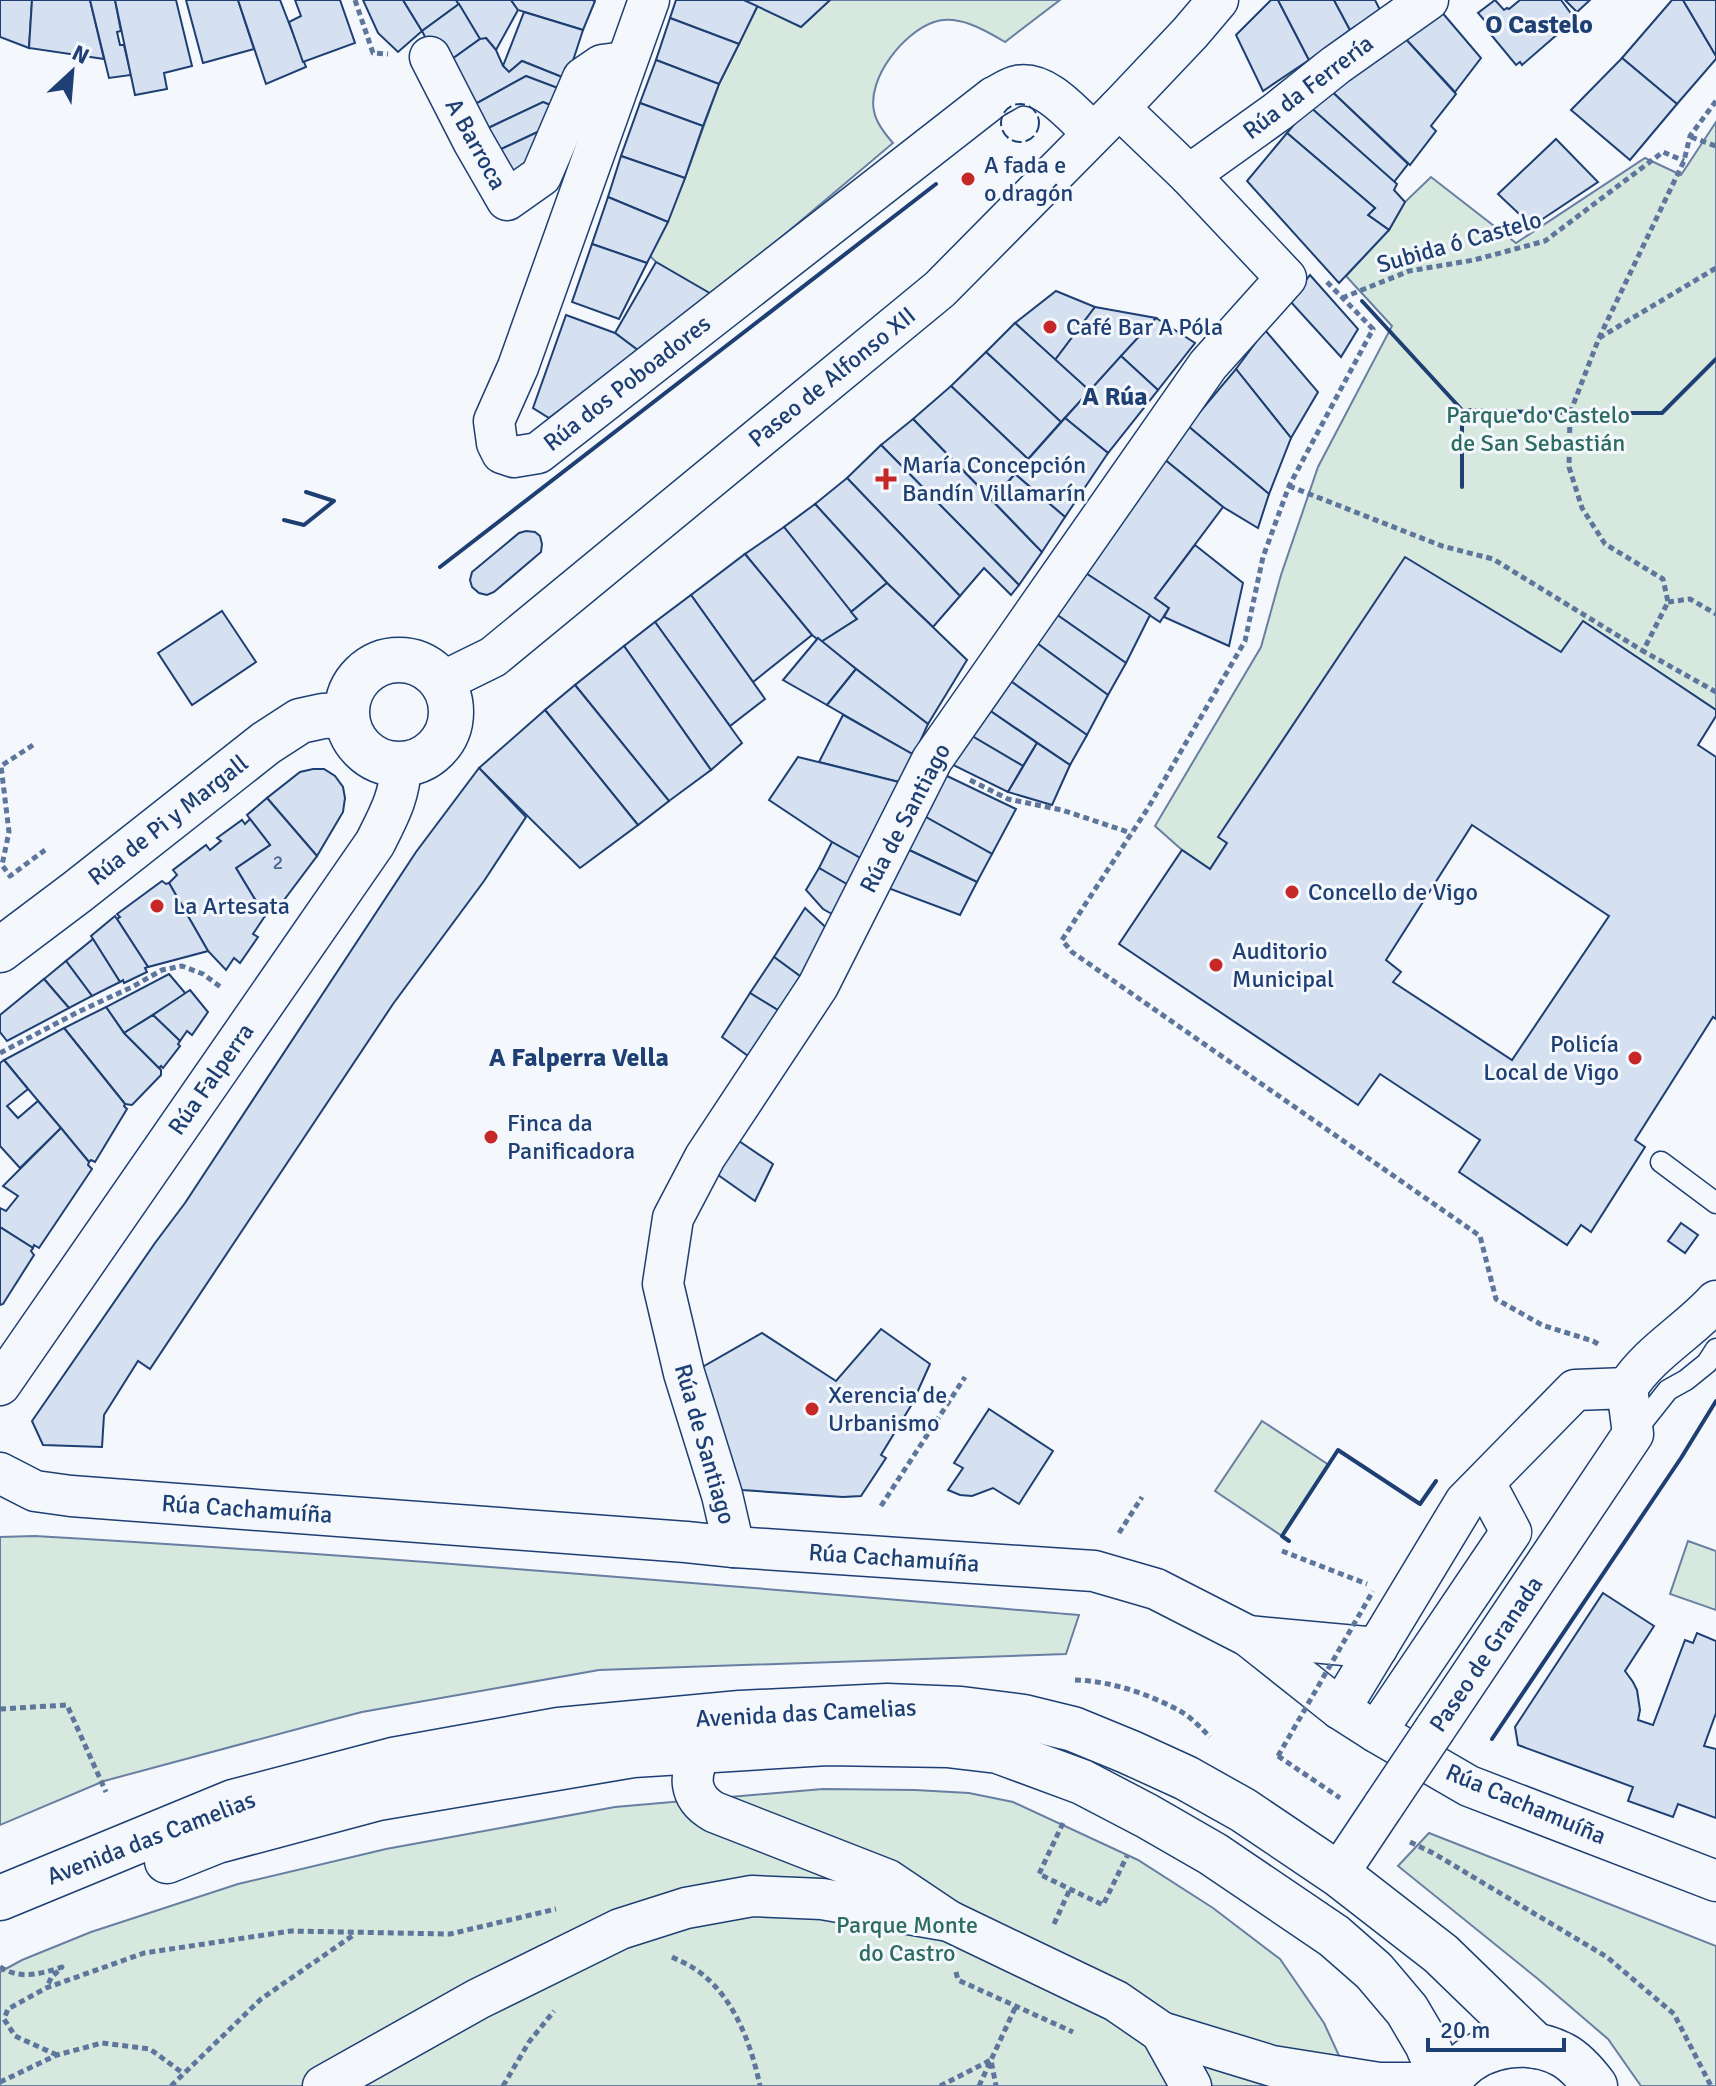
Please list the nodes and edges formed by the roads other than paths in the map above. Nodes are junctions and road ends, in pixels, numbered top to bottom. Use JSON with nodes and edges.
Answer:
{"nodes":[{"id":1,"x":649,"y":0,"type":"edge"},
{"id":2,"x":1218,"y":0,"type":"edge"},
{"id":3,"x":1428,"y":0,"type":"edge"},
{"id":4,"x":430,"y":57,"type":"road end"},
{"id":5,"x":625,"y":62,"type":"junction"},
{"id":6,"x":1106,"y":120,"type":"junction"},
{"id":7,"x":1189,"y":175,"type":"junction"},
{"id":8,"x":442,"y":682,"type":"junction"},
{"id":9,"x":346,"y":715,"type":"junction"},
{"id":10,"x":401,"y":764,"type":"junction"},
{"id":11,"x":0,"y":950,"type":"edge"},
{"id":12,"x":1661,"y":1162,"type":"dead end"},
{"id":13,"x":1716,"y":1203,"type":"edge"},
{"id":14,"x":1716,"y":1301,"type":"edge"},
{"id":15,"x":1716,"y":1349,"type":"edge"},
{"id":16,"x":0,"y":1385,"type":"edge"},
{"id":17,"x":1627,"y":1388,"type":"junction"},
{"id":18,"x":1633,"y":1434,"type":"junction"},
{"id":19,"x":0,"y":1473,"type":"edge"},
{"id":20,"x":1485,"y":1483,"type":"junction"},
{"id":21,"x":734,"y":1547,"type":"junction"},
{"id":22,"x":1248,"y":1636,"type":"junction"},
{"id":23,"x":1377,"y":1648,"type":"junction"},
{"id":24,"x":1340,"y":1709,"type":"junction"},
{"id":25,"x":1376,"y":1732,"type":"junction"},
{"id":26,"x":702,"y":1750,"type":"junction"},
{"id":27,"x":1338,"y":1874,"type":"junction"},
{"id":28,"x":1716,"y":1881,"type":"edge"},
{"id":29,"x":0,"y":1898,"type":"edge"},
{"id":30,"x":949,"y":1921,"type":"junction"},
{"id":31,"x":0,"y":1928,"type":"edge"},
{"id":32,"x":1161,"y":2032,"type":"junction"},
{"id":33,"x":1536,"y":2046,"type":"junction"},
{"id":34,"x":1446,"y":2080,"type":"edge"},
{"id":35,"x":323,"y":2086,"type":"edge"},
{"id":36,"x":1191,"y":2086,"type":"edge"},
{"id":37,"x":1595,"y":2086,"type":"edge"}],
"edges":[{"from":1,"to":5,"type":"street","name":"Rúa dos Poboadores"},
{"from":2,"to":6,"type":"street","name":"Paseo de Alfonso XII"},
{"from":3,"to":7,"type":"street","name":"Rúa da Ferrería"},
{"from":4,"to":5,"type":"street","name":"A Barroca"},
{"from":5,"to":6,"type":"street","name":"Rúa dos Poboadores"},
{"from":6,"to":7,"type":"street"},
{"from":6,"to":8,"type":"street","name":"Paseo de Alfonso XII"},
{"from":7,"to":21,"type":"street","name":"Rúa de Santiago"},
{"from":8,"to":9,"type":"main road"},
{"from":8,"to":10,"type":"main road"},
{"from":9,"to":10,"type":"main road"},
{"from":9,"to":11,"type":"main road","name":"Rúa de Pi y Margall"},
{"from":10,"to":16,"type":"street","name":"Rúa Falperra"},
{"from":12,"to":13,"type":"lane"},
{"from":14,"to":17,"type":"street"},
{"from":15,"to":18,"type":"lane"},
{"from":17,"to":18,"type":"street"},
{"from":17,"to":20,"type":"street"},
{"from":18,"to":27,"type":"street","name":"Paseo de Granada","bridge":true},
{"from":19,"to":21,"type":"street","name":"Rúa Cachamuíña"},
{"from":20,"to":23,"type":"street"},
{"from":20,"to":25,"type":"street"},
{"from":21,"to":22,"type":"street","name":"Rúa Cachamuíña"},
{"from":22,"to":23,"type":"street"},
{"from":22,"to":24,"type":"street","name":"Rúa Cachamuíña"},
{"from":23,"to":24,"type":"street"},
{"from":24,"to":25,"type":"street","name":"Rúa Cachamuíña"},
{"from":25,"to":28,"type":"street","name":"Rúa Cachamuíña"},
{"from":26,"to":30,"type":"street"},
{"from":26,"to":31,"type":"main road","name":"Avenida das Camelias"},
{"from":26,"to":34,"type":"main road","name":"Avenida das Camelias"},
{"from":27,"to":29,"type":"main road","name":"Avenida das Camelias"},
{"from":27,"to":33,"type":"main road","name":"Avenida das Camelias"},
{"from":30,"to":32,"type":"street"},
{"from":30,"to":35,"type":"street"},
{"from":32,"to":34,"type":"street"},
{"from":32,"to":36,"type":"street"},
{"from":33,"to":34,"type":"main road"},
{"from":33,"to":37,"type":"main road"}]}
